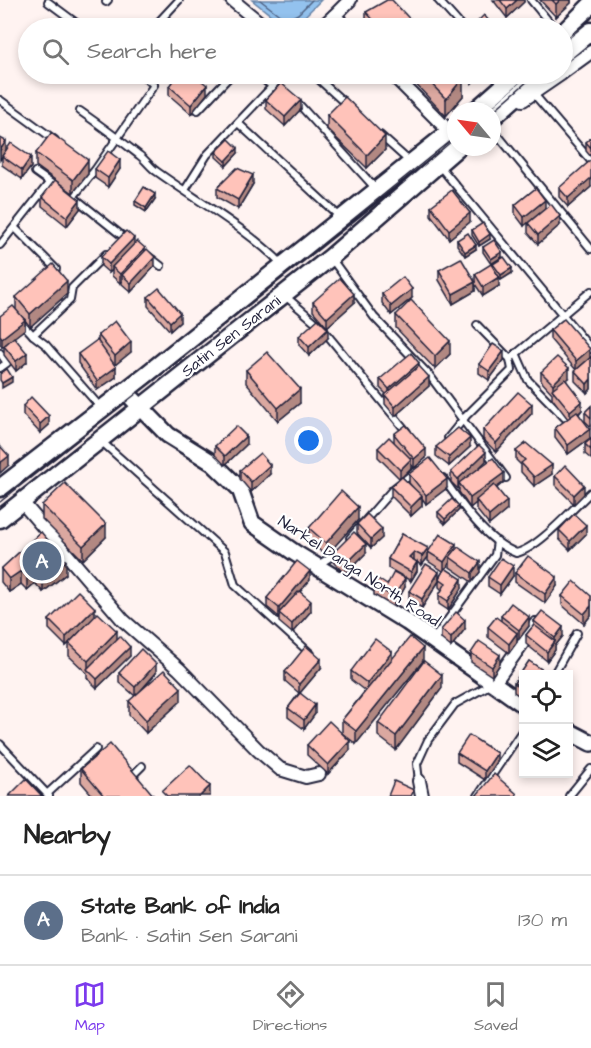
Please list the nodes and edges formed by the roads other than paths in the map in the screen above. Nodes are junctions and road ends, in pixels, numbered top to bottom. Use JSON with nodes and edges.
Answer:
{"nodes":[{"id":1,"x":180,"y":0,"type":"edge"},
{"id":2,"x":232,"y":0,"type":"edge"},
{"id":3,"x":350,"y":0,"type":"edge"},
{"id":4,"x":438,"y":0,"type":"edge"},
{"id":5,"x":531,"y":0,"type":"edge"},
{"id":6,"x":48,"y":2,"type":"dead end"},
{"id":7,"x":591,"y":5,"type":"edge"},
{"id":8,"x":334,"y":16,"type":"edge"},
{"id":9,"x":70,"y":18,"type":"edge"},
{"id":10,"x":163,"y":18,"type":"edge"},
{"id":11,"x":254,"y":18,"type":"edge"},
{"id":12,"x":454,"y":18,"type":"edge"},
{"id":13,"x":546,"y":18,"type":"edge"},
{"id":14,"x":573,"y":23,"type":"edge"},
{"id":15,"x":591,"y":30,"type":"edge"},
{"id":16,"x":573,"y":46,"type":"edge"},
{"id":17,"x":591,"y":52,"type":"edge"},
{"id":18,"x":573,"y":65,"type":"edge"},
{"id":19,"x":153,"y":84,"type":"edge"},
{"id":20,"x":223,"y":84,"type":"edge"},
{"id":21,"x":269,"y":84,"type":"edge"},
{"id":22,"x":275,"y":84,"type":"edge"},
{"id":23,"x":280,"y":84,"type":"edge"},
{"id":24,"x":324,"y":84,"type":"edge"},
{"id":25,"x":402,"y":84,"type":"edge"},
{"id":26,"x":511,"y":84,"type":"edge"},
{"id":27,"x":515,"y":84,"type":"edge"},
{"id":28,"x":521,"y":84,"type":"edge"},
{"id":29,"x":273,"y":87,"type":"junction"},
{"id":30,"x":285,"y":89,"type":"edge"},
{"id":31,"x":292,"y":97,"type":"edge"},
{"id":32,"x":0,"y":100,"type":"edge"},
{"id":33,"x":486,"y":102,"type":"edge"},
{"id":34,"x":501,"y":106,"type":"edge"},
{"id":35,"x":198,"y":110,"type":"dead end"},
{"id":36,"x":80,"y":111,"type":"dead end"},
{"id":37,"x":354,"y":111,"type":"edge"},
{"id":38,"x":238,"y":123,"type":"junction"},
{"id":39,"x":371,"y":126,"type":"edge"},
{"id":40,"x":447,"y":128,"type":"edge"},
{"id":41,"x":116,"y":137,"type":"junction"},
{"id":42,"x":501,"y":139,"type":"edge"},
{"id":43,"x":447,"y":141,"type":"edge"},
{"id":44,"x":60,"y":144,"type":"edge"},
{"id":45,"x":447,"y":149,"type":"edge"},
{"id":46,"x":591,"y":161,"type":"edge"},
{"id":47,"x":86,"y":164,"type":"edge"},
{"id":48,"x":412,"y":164,"type":"junction"},
{"id":49,"x":438,"y":164,"type":"junction"},
{"id":50,"x":95,"y":170,"type":"junction"},
{"id":51,"x":35,"y":172,"type":"dead end"},
{"id":52,"x":49,"y":183,"type":"junction"},
{"id":53,"x":185,"y":190,"type":"junction"},
{"id":54,"x":378,"y":190,"type":"junction"},
{"id":55,"x":73,"y":197,"type":"junction"},
{"id":56,"x":341,"y":218,"type":"junction"},
{"id":57,"x":15,"y":228,"type":"junction"},
{"id":58,"x":2,"y":241,"type":"edge"},
{"id":59,"x":134,"y":245,"type":"edge"},
{"id":60,"x":591,"y":249,"type":"edge"},
{"id":61,"x":143,"y":252,"type":"edge"},
{"id":62,"x":107,"y":254,"type":"edge"},
{"id":63,"x":331,"y":257,"type":"junction"},
{"id":64,"x":284,"y":265,"type":"junction"},
{"id":65,"x":161,"y":266,"type":"dead end"},
{"id":66,"x":61,"y":275,"type":"edge"},
{"id":67,"x":66,"y":282,"type":"edge"},
{"id":68,"x":72,"y":288,"type":"junction"},
{"id":69,"x":284,"y":294,"type":"junction"},
{"id":70,"x":590,"y":295,"type":"edge"},
{"id":71,"x":563,"y":315,"type":"junction"},
{"id":72,"x":18,"y":318,"type":"edge"},
{"id":73,"x":477,"y":325,"type":"dead end"},
{"id":74,"x":33,"y":335,"type":"junction"},
{"id":75,"x":591,"y":349,"type":"edge"},
{"id":76,"x":0,"y":353,"type":"edge"},
{"id":77,"x":516,"y":353,"type":"junction"},
{"id":78,"x":510,"y":358,"type":"junction"},
{"id":79,"x":0,"y":368,"type":"edge"},
{"id":80,"x":125,"y":391,"type":"junction"},
{"id":81,"x":139,"y":407,"type":"junction"},
{"id":82,"x":102,"y":409,"type":"junction"},
{"id":83,"x":566,"y":418,"type":"edge"},
{"id":84,"x":463,"y":420,"type":"junction"},
{"id":85,"x":99,"y":440,"type":"junction"},
{"id":86,"x":415,"y":442,"type":"edge"},
{"id":87,"x":443,"y":444,"type":"edge"},
{"id":88,"x":420,"y":467,"type":"edge"},
{"id":89,"x":436,"y":469,"type":"edge"},
{"id":90,"x":506,"y":478,"type":"edge"},
{"id":91,"x":0,"y":488,"type":"edge"},
{"id":92,"x":591,"y":492,"type":"edge"},
{"id":93,"x":21,"y":501,"type":"junction"},
{"id":94,"x":0,"y":519,"type":"edge"},
{"id":95,"x":348,"y":541,"type":"edge"},
{"id":96,"x":497,"y":541,"type":"junction"},
{"id":97,"x":341,"y":548,"type":"edge"},
{"id":98,"x":316,"y":566,"type":"junction"},
{"id":99,"x":543,"y":613,"type":"edge"},
{"id":100,"x":576,"y":633,"type":"dead end"},
{"id":101,"x":432,"y":640,"type":"junction"},
{"id":102,"x":320,"y":662,"type":"edge"},
{"id":103,"x":557,"y":670,"type":"edge"},
{"id":104,"x":494,"y":683,"type":"junction"},
{"id":105,"x":519,"y":701,"type":"edge"},
{"id":106,"x":573,"y":734,"type":"edge"},
{"id":107,"x":519,"y":735,"type":"edge"},
{"id":108,"x":591,"y":743,"type":"edge"},
{"id":109,"x":1,"y":748,"type":"edge"},
{"id":110,"x":96,"y":749,"type":"dead end"},
{"id":111,"x":142,"y":766,"type":"dead end"},
{"id":112,"x":591,"y":769,"type":"edge"},
{"id":113,"x":319,"y":774,"type":"dead end"},
{"id":114,"x":419,"y":781,"type":"joint"},
{"id":115,"x":138,"y":783,"type":"edge"},
{"id":116,"x":48,"y":795,"type":"edge"},
{"id":117,"x":422,"y":796,"type":"edge"},
{"id":118,"x":478,"y":796,"type":"edge"},
{"id":119,"x":569,"y":796,"type":"edge"}],
"edges":[{"from":1,"to":10,"type":"lane"},
{"from":2,"to":11,"type":"street"},
{"from":3,"to":8,"type":"street"},
{"from":4,"to":12,"type":"lane"},
{"from":5,"to":13,"type":"lane"},
{"from":6,"to":9,"type":"lane"},
{"from":7,"to":14,"type":"main road"},
{"from":15,"to":16,"type":"main road"},
{"from":17,"to":18,"type":"street"},
{"from":19,"to":41,"type":"lane"},
{"from":20,"to":35,"type":"lane"},
{"from":21,"to":29,"type":"lane"},
{"from":22,"to":29,"type":"lane"},
{"from":23,"to":30,"type":"lane"},
{"from":24,"to":37,"type":"lane"},
{"from":25,"to":40,"type":"street"},
{"from":26,"to":33,"type":"main road"},
{"from":27,"to":34,"type":"main road"},
{"from":28,"to":46,"type":"lane"},
{"from":29,"to":38,"type":"lane"},
{"from":31,"to":54,"type":"lane"},
{"from":32,"to":44,"type":"lane"},
{"from":36,"to":41,"type":"lane"},
{"from":38,"to":53,"type":"lane"},
{"from":38,"to":56,"type":"lane"},
{"from":39,"to":48,"type":"lane"},
{"from":41,"to":50,"type":"lane"},
{"from":41,"to":53,"type":"lane"},
{"from":42,"to":60,"type":"lane"},
{"from":43,"to":48,"type":"main road","name":"Satin Sen Sarani"},
{"from":45,"to":49,"type":"main road","name":"Satin Sen Sarani"},
{"from":47,"to":50,"type":"lane"},
{"from":48,"to":54,"type":"main road","name":"Satin Sen Sarani"},
{"from":49,"to":63,"type":"main road","name":"Satin Sen Sarani"},
{"from":49,"to":71,"type":"lane"},
{"from":50,"to":55,"type":"lane"},
{"from":51,"to":52,"type":"lane"},
{"from":52,"to":55,"type":"lane"},
{"from":52,"to":57,"type":"lane"},
{"from":53,"to":64,"type":"lane"},
{"from":54,"to":56,"type":"main road","name":"Satin Sen Sarani"},
{"from":55,"to":59,"type":"lane"},
{"from":56,"to":64,"type":"main road","name":"Satin Sen Sarani"},
{"from":57,"to":58,"type":"lane"},
{"from":57,"to":66,"type":"lane"},
{"from":61,"to":65,"type":"lane"},
{"from":62,"to":68,"type":"lane"},
{"from":63,"to":69,"type":"main road","name":"Satin Sen Sarani"},
{"from":63,"to":84,"type":"lane"},
{"from":64,"to":80,"type":"main road","name":"Satin Sen Sarani"},
{"from":67,"to":68,"type":"lane"},
{"from":68,"to":74,"type":"lane"},
{"from":69,"to":81,"type":"main road","name":"Satin Sen Sarani"},
{"from":69,"to":86,"type":"lane"},
{"from":70,"to":71,"type":"lane"},
{"from":71,"to":75,"type":"lane"},
{"from":71,"to":77,"type":"lane"},
{"from":72,"to":74,"type":"lane"},
{"from":73,"to":78,"type":"lane"},
{"from":74,"to":82,"type":"lane"},
{"from":76,"to":79,"type":"lane"},
{"from":77,"to":78,"type":"lane"},
{"from":77,"to":83,"type":"lane"},
{"from":78,"to":84,"type":"lane"},
{"from":80,"to":81,"type":"street","name":"Narkel Danga North Road"},
{"from":80,"to":82,"type":"main road","name":"Satin Sen Sarani"},
{"from":81,"to":85,"type":"main road","name":"Satin Sen Sarani"},
{"from":81,"to":98,"type":"street","name":"Narkel Danga North Road"},
{"from":82,"to":91,"type":"main road","name":"Satin Sen Sarani"},
{"from":84,"to":87,"type":"lane"},
{"from":84,"to":90,"type":"lane"},
{"from":85,"to":93,"type":"main road","name":"Satin Sen Sarani"},
{"from":85,"to":102,"type":"lane"},
{"from":88,"to":95,"type":"lane"},
{"from":89,"to":96,"type":"lane"},
{"from":92,"to":96,"type":"lane"},
{"from":93,"to":94,"type":"main road","name":"Satin Sen Sarani"},
{"from":93,"to":113,"type":"street"},
{"from":96,"to":101,"type":"lane"},
{"from":97,"to":98,"type":"lane"},
{"from":98,"to":101,"type":"street","name":"Narkel Danga North Road"},
{"from":99,"to":104,"type":"street"},
{"from":100,"to":103,"type":"lane"},
{"from":101,"to":104,"type":"street","name":"Narkel Danga North Road"},
{"from":104,"to":105,"type":"street","name":"Narkel Danga North Road"},
{"from":104,"to":114,"type":"lane"},
{"from":106,"to":108,"type":"street"},
{"from":107,"to":118,"type":"lane"},
{"from":109,"to":116,"type":"lane"},
{"from":110,"to":116,"type":"lane"},
{"from":111,"to":115,"type":"lane"},
{"from":112,"to":119,"type":"lane"},
{"from":114,"to":117,"type":"street"}]}
